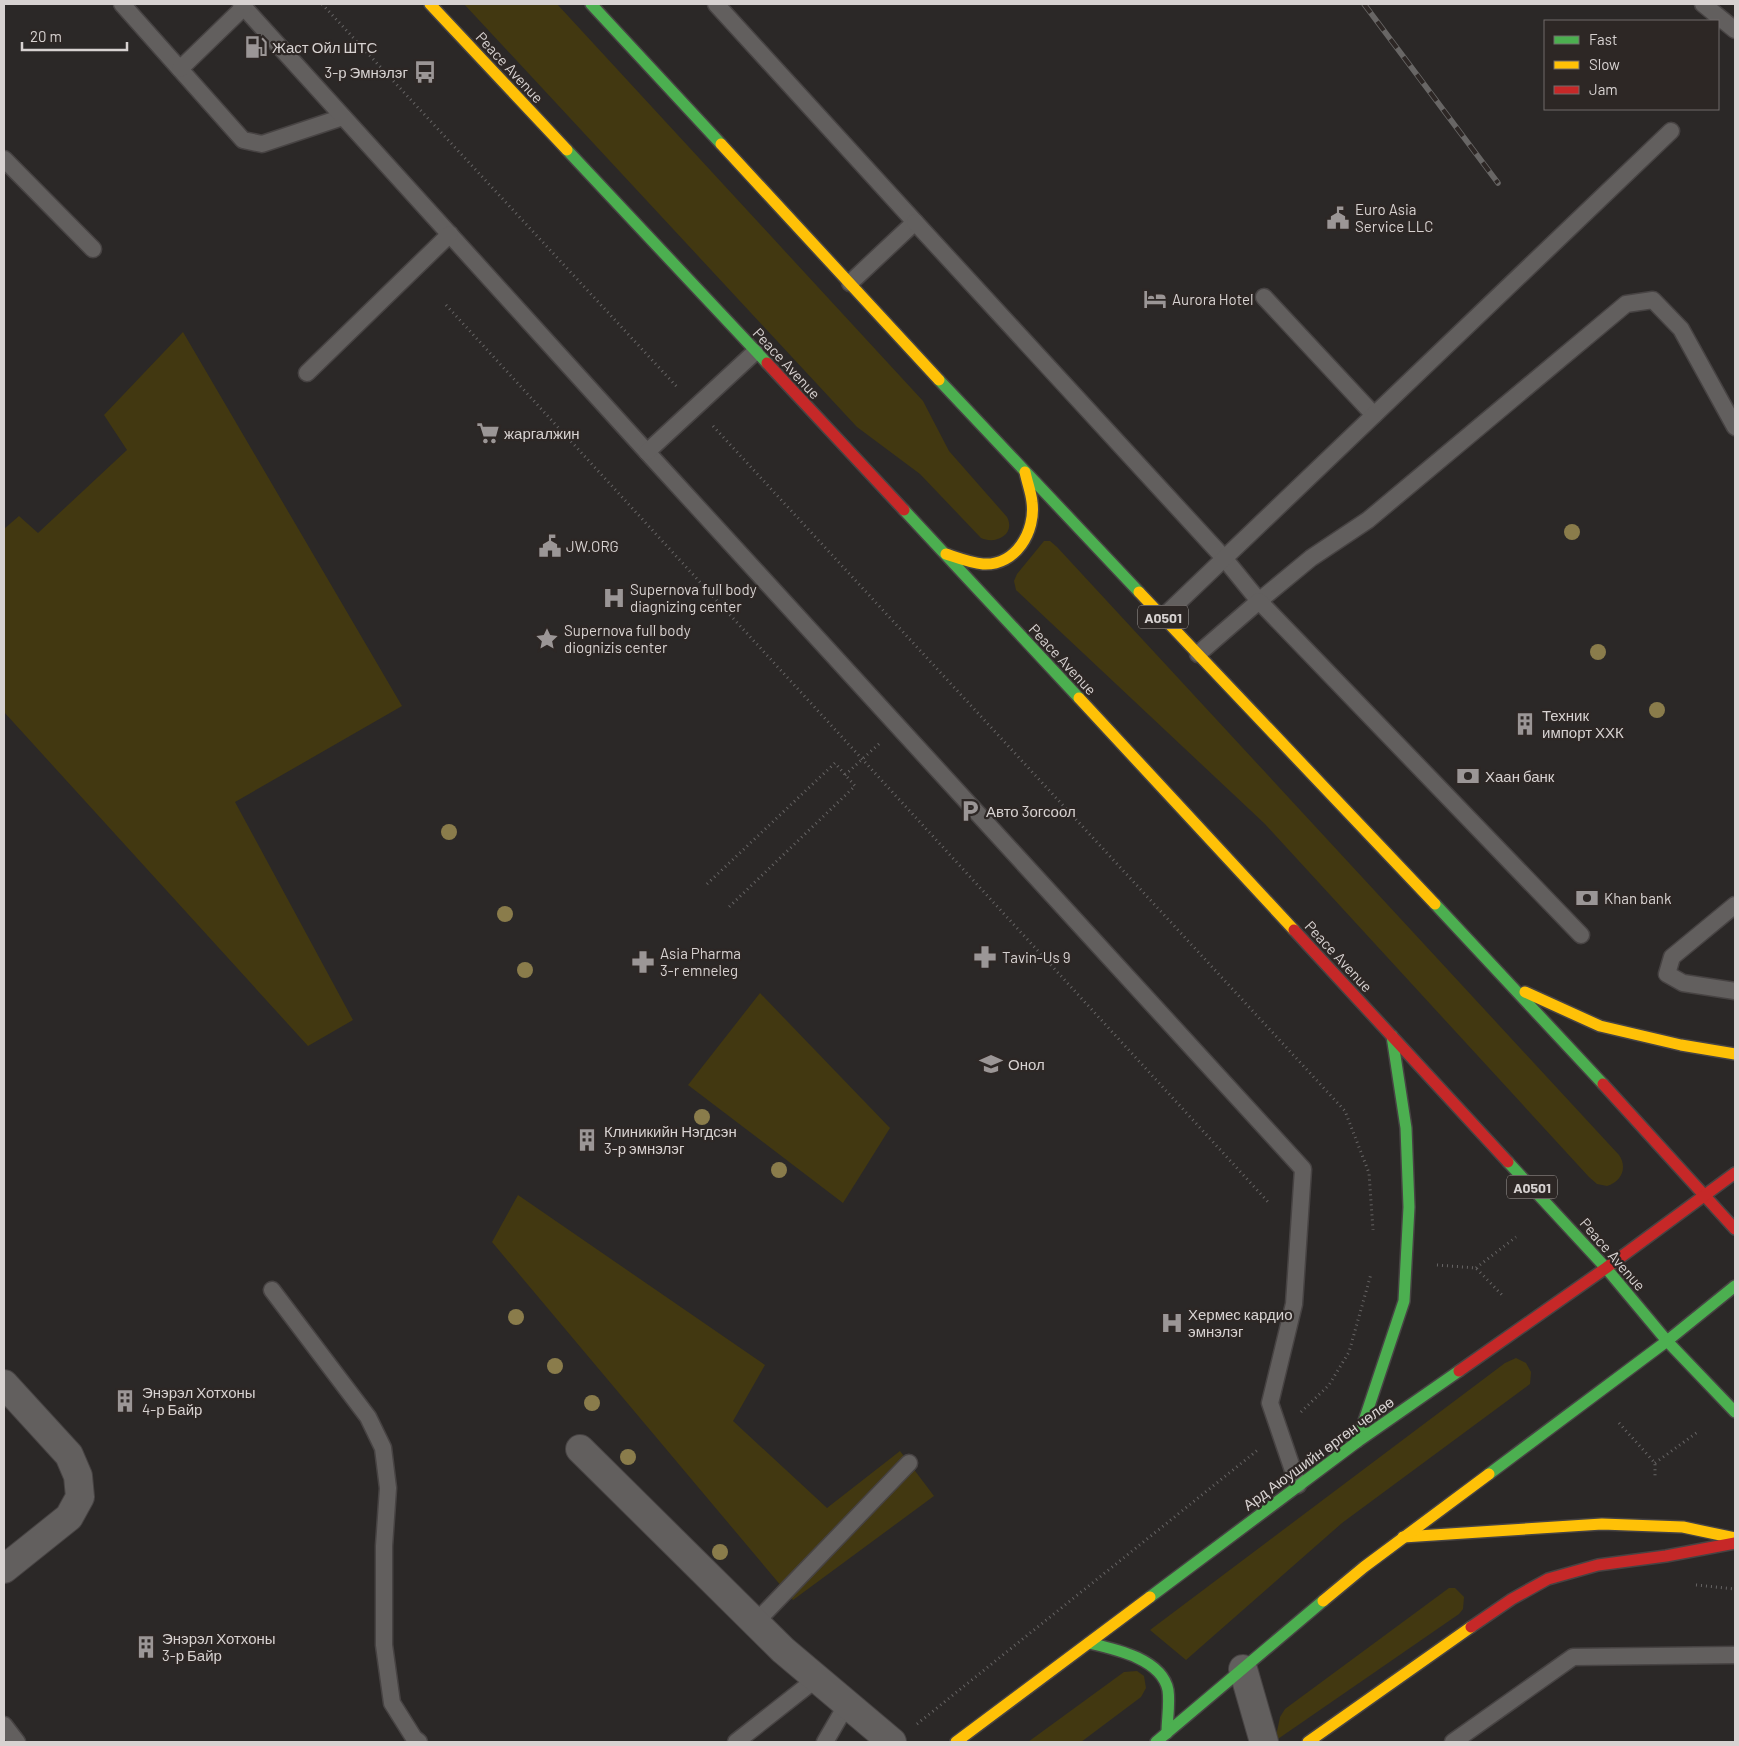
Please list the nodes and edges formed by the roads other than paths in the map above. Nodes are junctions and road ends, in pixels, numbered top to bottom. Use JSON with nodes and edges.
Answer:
{"nodes":[{"id":1,"x":122,"y":4,"type":"edge"},
{"id":2,"x":430,"y":4,"type":"edge"},
{"id":3,"x":591,"y":4,"type":"edge"},
{"id":4,"x":716,"y":4,"type":"edge"},
{"id":5,"x":1703,"y":4,"type":"edge"},
{"id":6,"x":242,"y":5,"type":"edge"},
{"id":7,"x":1735,"y":30,"type":"edge"},
{"id":8,"x":180,"y":69,"type":"junction"},
{"id":9,"x":343,"y":117,"type":"junction"},
{"id":10,"x":1671,"y":131,"type":"dead end"},
{"id":11,"x":4,"y":159,"type":"edge"},
{"id":12,"x":914,"y":222,"type":"junction"},
{"id":13,"x":450,"y":234,"type":"junction"},
{"id":14,"x":93,"y":249,"type":"dead end"},
{"id":15,"x":850,"y":283,"type":"junction"},
{"id":16,"x":1264,"y":297,"type":"dead end"},
{"id":17,"x":756,"y":352,"type":"junction"},
{"id":18,"x":307,"y":374,"type":"dead end"},
{"id":19,"x":1374,"y":415,"type":"junction"},
{"id":20,"x":1735,"y":427,"type":"edge"},
{"id":21,"x":647,"y":452,"type":"junction"},
{"id":22,"x":1025,"y":472,"type":"junction"},
{"id":23,"x":946,"y":554,"type":"junction"},
{"id":24,"x":1224,"y":558,"type":"junction"},
{"id":25,"x":1259,"y":601,"type":"junction"},
{"id":26,"x":1163,"y":617,"type":"junction"},
{"id":27,"x":1198,"y":654,"type":"junction"},
{"id":28,"x":1735,"y":905,"type":"edge"},
{"id":29,"x":1581,"y":936,"type":"dead end"},
{"id":30,"x":1514,"y":987,"type":"junction"},
{"id":31,"x":1735,"y":991,"type":"edge"},
{"id":32,"x":1392,"y":1036,"type":"junction"},
{"id":33,"x":1735,"y":1054,"type":"edge"},
{"id":34,"x":1735,"y":1173,"type":"edge"},
{"id":35,"x":1703,"y":1195,"type":"junction"},
{"id":36,"x":1735,"y":1229,"type":"edge"},
{"id":37,"x":1606,"y":1268,"type":"junction"},
{"id":38,"x":1735,"y":1286,"type":"edge"},
{"id":39,"x":272,"y":1290,"type":"dead end"},
{"id":40,"x":1667,"y":1342,"type":"junction"},
{"id":41,"x":4,"y":1384,"type":"edge"},
{"id":42,"x":1735,"y":1412,"type":"edge"},
{"id":43,"x":1357,"y":1442,"type":"junction"},
{"id":44,"x":580,"y":1449,"type":"dead end"},
{"id":45,"x":909,"y":1463,"type":"dead end"},
{"id":46,"x":1298,"y":1485,"type":"junction"},
{"id":47,"x":1403,"y":1537,"type":"junction"},
{"id":48,"x":1735,"y":1538,"type":"edge"},
{"id":49,"x":1735,"y":1543,"type":"edge"},
{"id":50,"x":4,"y":1569,"type":"edge"},
{"id":51,"x":756,"y":1623,"type":"junction"},
{"id":52,"x":1090,"y":1643,"type":"junction"},
{"id":53,"x":1735,"y":1655,"type":"edge"},
{"id":54,"x":1243,"y":1669,"type":"junction"},
{"id":55,"x":816,"y":1679,"type":"junction"},
{"id":56,"x":847,"y":1704,"type":"junction"},
{"id":57,"x":4,"y":1725,"type":"edge"},
{"id":58,"x":1167,"y":1733,"type":"junction"},
{"id":59,"x":901,"y":1736,"type":"edge"},
{"id":60,"x":17,"y":1742,"type":"edge"},
{"id":61,"x":419,"y":1742,"type":"edge"},
{"id":62,"x":736,"y":1742,"type":"edge"},
{"id":63,"x":825,"y":1742,"type":"edge"},
{"id":64,"x":956,"y":1742,"type":"edge"},
{"id":65,"x":1156,"y":1742,"type":"edge"},
{"id":66,"x":1264,"y":1742,"type":"edge"},
{"id":67,"x":1308,"y":1742,"type":"edge"},
{"id":68,"x":1453,"y":1742,"type":"edge"}],
"edges":[{"from":1,"to":8,"type":"lane"},
{"from":2,"to":17,"type":"main road","name":"Peace Avenue","number":"A0501"},
{"from":3,"to":15,"type":"main road","number":"A0501"},
{"from":4,"to":12,"type":"lane"},
{"from":5,"to":7,"type":"lane"},
{"from":6,"to":8,"type":"lane"},
{"from":6,"to":9,"type":"lane"},
{"from":8,"to":9,"type":"lane"},
{"from":9,"to":13,"type":"lane"},
{"from":10,"to":19,"type":"lane"},
{"from":11,"to":14,"type":"lane"},
{"from":12,"to":15,"type":"lane"},
{"from":12,"to":24,"type":"lane"},
{"from":13,"to":18,"type":"lane"},
{"from":13,"to":21,"type":"lane"},
{"from":15,"to":22,"type":"main road","number":"A0501"},
{"from":16,"to":19,"type":"lane"},
{"from":17,"to":21,"type":"lane"},
{"from":17,"to":23,"type":"main road","name":"Peace Avenue","number":"A0501"},
{"from":19,"to":24,"type":"lane"},
{"from":20,"to":25,"type":"lane"},
{"from":21,"to":46,"type":"lane"},
{"from":22,"to":23,"type":"main road"},
{"from":22,"to":26,"type":"main road","number":"A0501"},
{"from":23,"to":32,"type":"main road","name":"Peace Avenue","number":"A0501"},
{"from":24,"to":25,"type":"lane"},
{"from":24,"to":26,"type":"lane"},
{"from":25,"to":27,"type":"lane"},
{"from":25,"to":29,"type":"lane"},
{"from":26,"to":27,"type":"main road","number":"A0501"},
{"from":27,"to":30,"type":"main road","number":"A0501"},
{"from":28,"to":31,"type":"lane"},
{"from":30,"to":33,"type":"main road"},
{"from":30,"to":35,"type":"main road","number":"A0501"},
{"from":32,"to":37,"type":"main road","name":"Peace Avenue","number":"A0501"},
{"from":32,"to":43,"type":"main road"},
{"from":34,"to":35,"type":"main road","name":"Ард Аюушийн өргөн чөлөө"},
{"from":35,"to":36,"type":"main road","number":"A0501"},
{"from":35,"to":37,"type":"main road","name":"Ард Аюушийн өргөн чөлөө"},
{"from":37,"to":40,"type":"main road","name":"Peace Avenue","number":"A0501"},
{"from":37,"to":43,"type":"main road","name":"Ард Аюушийн өргөн чөлөө"},
{"from":38,"to":40,"type":"main road"},
{"from":39,"to":61,"type":"lane"},
{"from":40,"to":42,"type":"main road","name":"Peace Avenue"},
{"from":40,"to":47,"type":"main road"},
{"from":41,"to":50,"type":"street"},
{"from":43,"to":46,"type":"main road","name":"Ард Аюушийн өргөн чөлөө"},
{"from":44,"to":51,"type":"street"},
{"from":45,"to":51,"type":"lane"},
{"from":46,"to":52,"type":"main road","name":"Ард Аюушийн өргөн чөлөө"},
{"from":47,"to":48,"type":"main road"},
{"from":47,"to":54,"type":"main road"},
{"from":49,"to":67,"type":"main road"},
{"from":51,"to":55,"type":"street"},
{"from":52,"to":58,"type":"main road"},
{"from":52,"to":64,"type":"main road","name":"Ард Аюушийн өргөн чөлөө"},
{"from":53,"to":68,"type":"lane"},
{"from":54,"to":58,"type":"main road"},
{"from":54,"to":66,"type":"street"},
{"from":55,"to":56,"type":"street"},
{"from":55,"to":62,"type":"lane"},
{"from":56,"to":59,"type":"street"},
{"from":56,"to":63,"type":"lane"},
{"from":57,"to":60,"type":"lane"},
{"from":58,"to":65,"type":"main road"}]}
